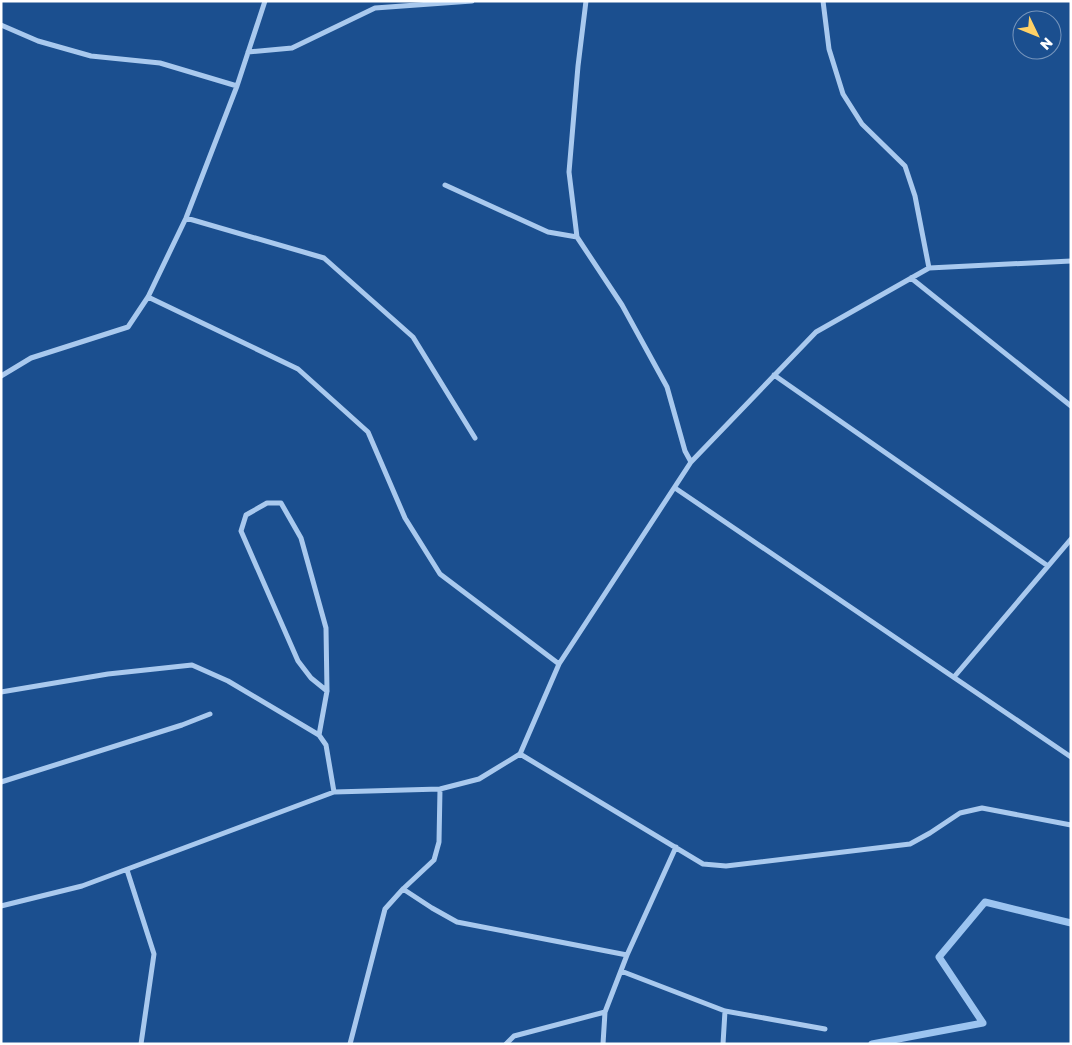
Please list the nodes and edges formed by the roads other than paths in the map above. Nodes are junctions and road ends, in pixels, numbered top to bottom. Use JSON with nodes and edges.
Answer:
{"nodes":[{"id":1,"x":265,"y":1,"type":"edge"},
{"id":2,"x":472,"y":1,"type":"edge"},
{"id":3,"x":586,"y":1,"type":"edge"},
{"id":4,"x":823,"y":1,"type":"edge"},
{"id":5,"x":1,"y":25,"type":"edge"},
{"id":6,"x":248,"y":52,"type":"junction"},
{"id":7,"x":238,"y":86,"type":"junction"},
{"id":8,"x":445,"y":185,"type":"dead end"},
{"id":9,"x":186,"y":218,"type":"junction"},
{"id":10,"x":577,"y":237,"type":"junction"},
{"id":11,"x":1071,"y":261,"type":"edge"},
{"id":12,"x":929,"y":268,"type":"junction"},
{"id":13,"x":911,"y":278,"type":"junction"},
{"id":14,"x":148,"y":297,"type":"junction"},
{"id":15,"x":774,"y":375,"type":"junction"},
{"id":16,"x":1,"y":376,"type":"edge"},
{"id":17,"x":1071,"y":406,"type":"edge"},
{"id":18,"x":475,"y":438,"type":"dead end"},
{"id":19,"x":691,"y":462,"type":"junction"},
{"id":20,"x":675,"y":488,"type":"junction"},
{"id":21,"x":1071,"y":539,"type":"edge"},
{"id":22,"x":1048,"y":566,"type":"junction"},
{"id":23,"x":559,"y":664,"type":"junction"},
{"id":24,"x":954,"y":677,"type":"junction"},
{"id":25,"x":327,"y":691,"type":"junction"},
{"id":26,"x":1,"y":692,"type":"edge"},
{"id":27,"x":210,"y":714,"type":"dead end"},
{"id":28,"x":319,"y":735,"type":"junction"},
{"id":29,"x":520,"y":754,"type":"junction"},
{"id":30,"x":1071,"y":757,"type":"edge"},
{"id":31,"x":1,"y":782,"type":"edge"},
{"id":32,"x":440,"y":789,"type":"junction"},
{"id":33,"x":334,"y":792,"type":"junction"},
{"id":34,"x":1071,"y":825,"type":"edge"},
{"id":35,"x":676,"y":847,"type":"junction"},
{"id":36,"x":127,"y":870,"type":"junction"},
{"id":37,"x":403,"y":889,"type":"junction"},
{"id":38,"x":1,"y":906,"type":"edge"},
{"id":39,"x":627,"y":956,"type":"junction"},
{"id":40,"x":621,"y":971,"type":"junction"},
{"id":41,"x":725,"y":1011,"type":"junction"},
{"id":42,"x":605,"y":1012,"type":"junction"},
{"id":43,"x":825,"y":1029,"type":"dead end"},
{"id":44,"x":141,"y":1044,"type":"edge"},
{"id":45,"x":350,"y":1044,"type":"edge"},
{"id":46,"x":506,"y":1044,"type":"edge"},
{"id":47,"x":603,"y":1044,"type":"edge"},
{"id":48,"x":723,"y":1044,"type":"edge"}],
"edges":[{"from":1,"to":6,"type":"street"},
{"from":2,"to":6,"type":"street"},
{"from":3,"to":10,"type":"street"},
{"from":4,"to":12,"type":"street"},
{"from":5,"to":7,"type":"street"},
{"from":6,"to":7,"type":"street"},
{"from":7,"to":9,"type":"street"},
{"from":8,"to":10,"type":"street"},
{"from":9,"to":14,"type":"street"},
{"from":9,"to":18,"type":"street"},
{"from":10,"to":19,"type":"street"},
{"from":11,"to":12,"type":"street"},
{"from":12,"to":13,"type":"street"},
{"from":13,"to":15,"type":"street"},
{"from":13,"to":17,"type":"street"},
{"from":14,"to":16,"type":"street"},
{"from":14,"to":23,"type":"street"},
{"from":15,"to":19,"type":"street"},
{"from":15,"to":22,"type":"street"},
{"from":19,"to":20,"type":"street"},
{"from":20,"to":23,"type":"street"},
{"from":20,"to":24,"type":"street"},
{"from":21,"to":22,"type":"street"},
{"from":22,"to":24,"type":"street"},
{"from":23,"to":29,"type":"street"},
{"from":24,"to":30,"type":"street"},
{"from":25,"to":25,"type":"street"},
{"from":25,"to":28,"type":"street"},
{"from":26,"to":28,"type":"street"},
{"from":27,"to":31,"type":"street"},
{"from":28,"to":33,"type":"street"},
{"from":29,"to":32,"type":"street"},
{"from":29,"to":35,"type":"street"},
{"from":32,"to":33,"type":"street"},
{"from":32,"to":37,"type":"street"},
{"from":33,"to":36,"type":"street"},
{"from":34,"to":35,"type":"street"},
{"from":35,"to":39,"type":"street"},
{"from":36,"to":38,"type":"street"},
{"from":36,"to":44,"type":"street"},
{"from":37,"to":39,"type":"street"},
{"from":37,"to":45,"type":"street"},
{"from":39,"to":40,"type":"street"},
{"from":40,"to":41,"type":"street"},
{"from":40,"to":42,"type":"street"},
{"from":41,"to":43,"type":"street"},
{"from":41,"to":48,"type":"street"},
{"from":42,"to":46,"type":"street"},
{"from":42,"to":47,"type":"street"}]}
